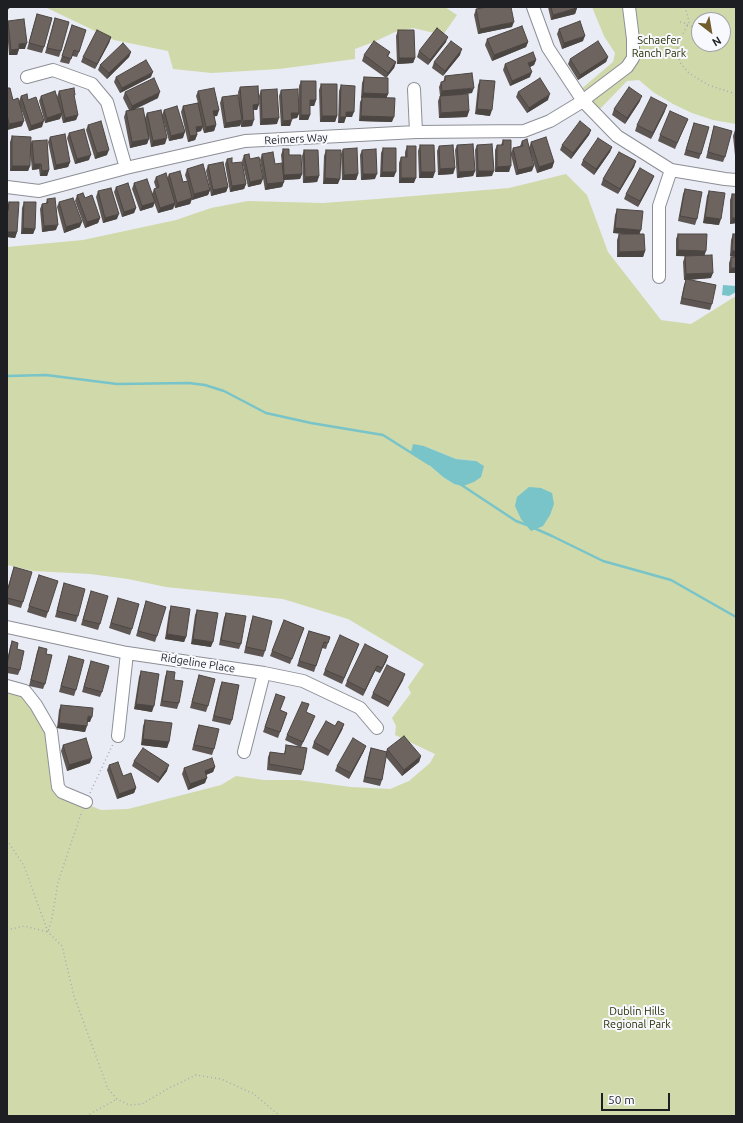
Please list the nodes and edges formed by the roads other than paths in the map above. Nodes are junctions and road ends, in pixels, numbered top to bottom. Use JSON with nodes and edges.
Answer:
{"nodes":[{"id":1,"x":534,"y":7,"type":"edge"},
{"id":2,"x":630,"y":7,"type":"edge"},
{"id":3,"x":27,"y":77,"type":"dead end"},
{"id":4,"x":414,"y":89,"type":"dead end"},
{"id":5,"x":583,"y":101,"type":"junction"},
{"id":6,"x":416,"y":132,"type":"junction"},
{"id":7,"x":126,"y":168,"type":"junction"},
{"id":8,"x":671,"y":170,"type":"junction"},
{"id":9,"x":736,"y":180,"type":"edge"},
{"id":10,"x":7,"y":187,"type":"edge"},
{"id":11,"x":659,"y":277,"type":"dead end"},
{"id":12,"x":7,"y":627,"type":"edge"},
{"id":13,"x":128,"y":652,"type":"junction"},
{"id":14,"x":264,"y":673,"type":"junction"},
{"id":15,"x":7,"y":686,"type":"edge"},
{"id":16,"x":377,"y":728,"type":"dead end"},
{"id":17,"x":118,"y":736,"type":"road end"},
{"id":18,"x":244,"y":752,"type":"dead end"},
{"id":19,"x":86,"y":802,"type":"road end"}],
"edges":[{"from":1,"to":5,"type":"street"},
{"from":2,"to":5,"type":"street","name":"Reimers Way"},
{"from":3,"to":7,"type":"street"},
{"from":4,"to":6,"type":"street"},
{"from":5,"to":6,"type":"street","name":"Reimers Way"},
{"from":5,"to":8,"type":"street"},
{"from":6,"to":7,"type":"street","name":"Reimers Way"},
{"from":7,"to":10,"type":"street","name":"Reimers Way"},
{"from":8,"to":9,"type":"street"},
{"from":8,"to":11,"type":"street"},
{"from":12,"to":13,"type":"street","name":"Ridgeline Place"},
{"from":13,"to":14,"type":"street","name":"Ridgeline Place"},
{"from":13,"to":17,"type":"street"},
{"from":14,"to":16,"type":"street","name":"Ridgeline Place"},
{"from":14,"to":18,"type":"street"},
{"from":15,"to":19,"type":"street"}]}
